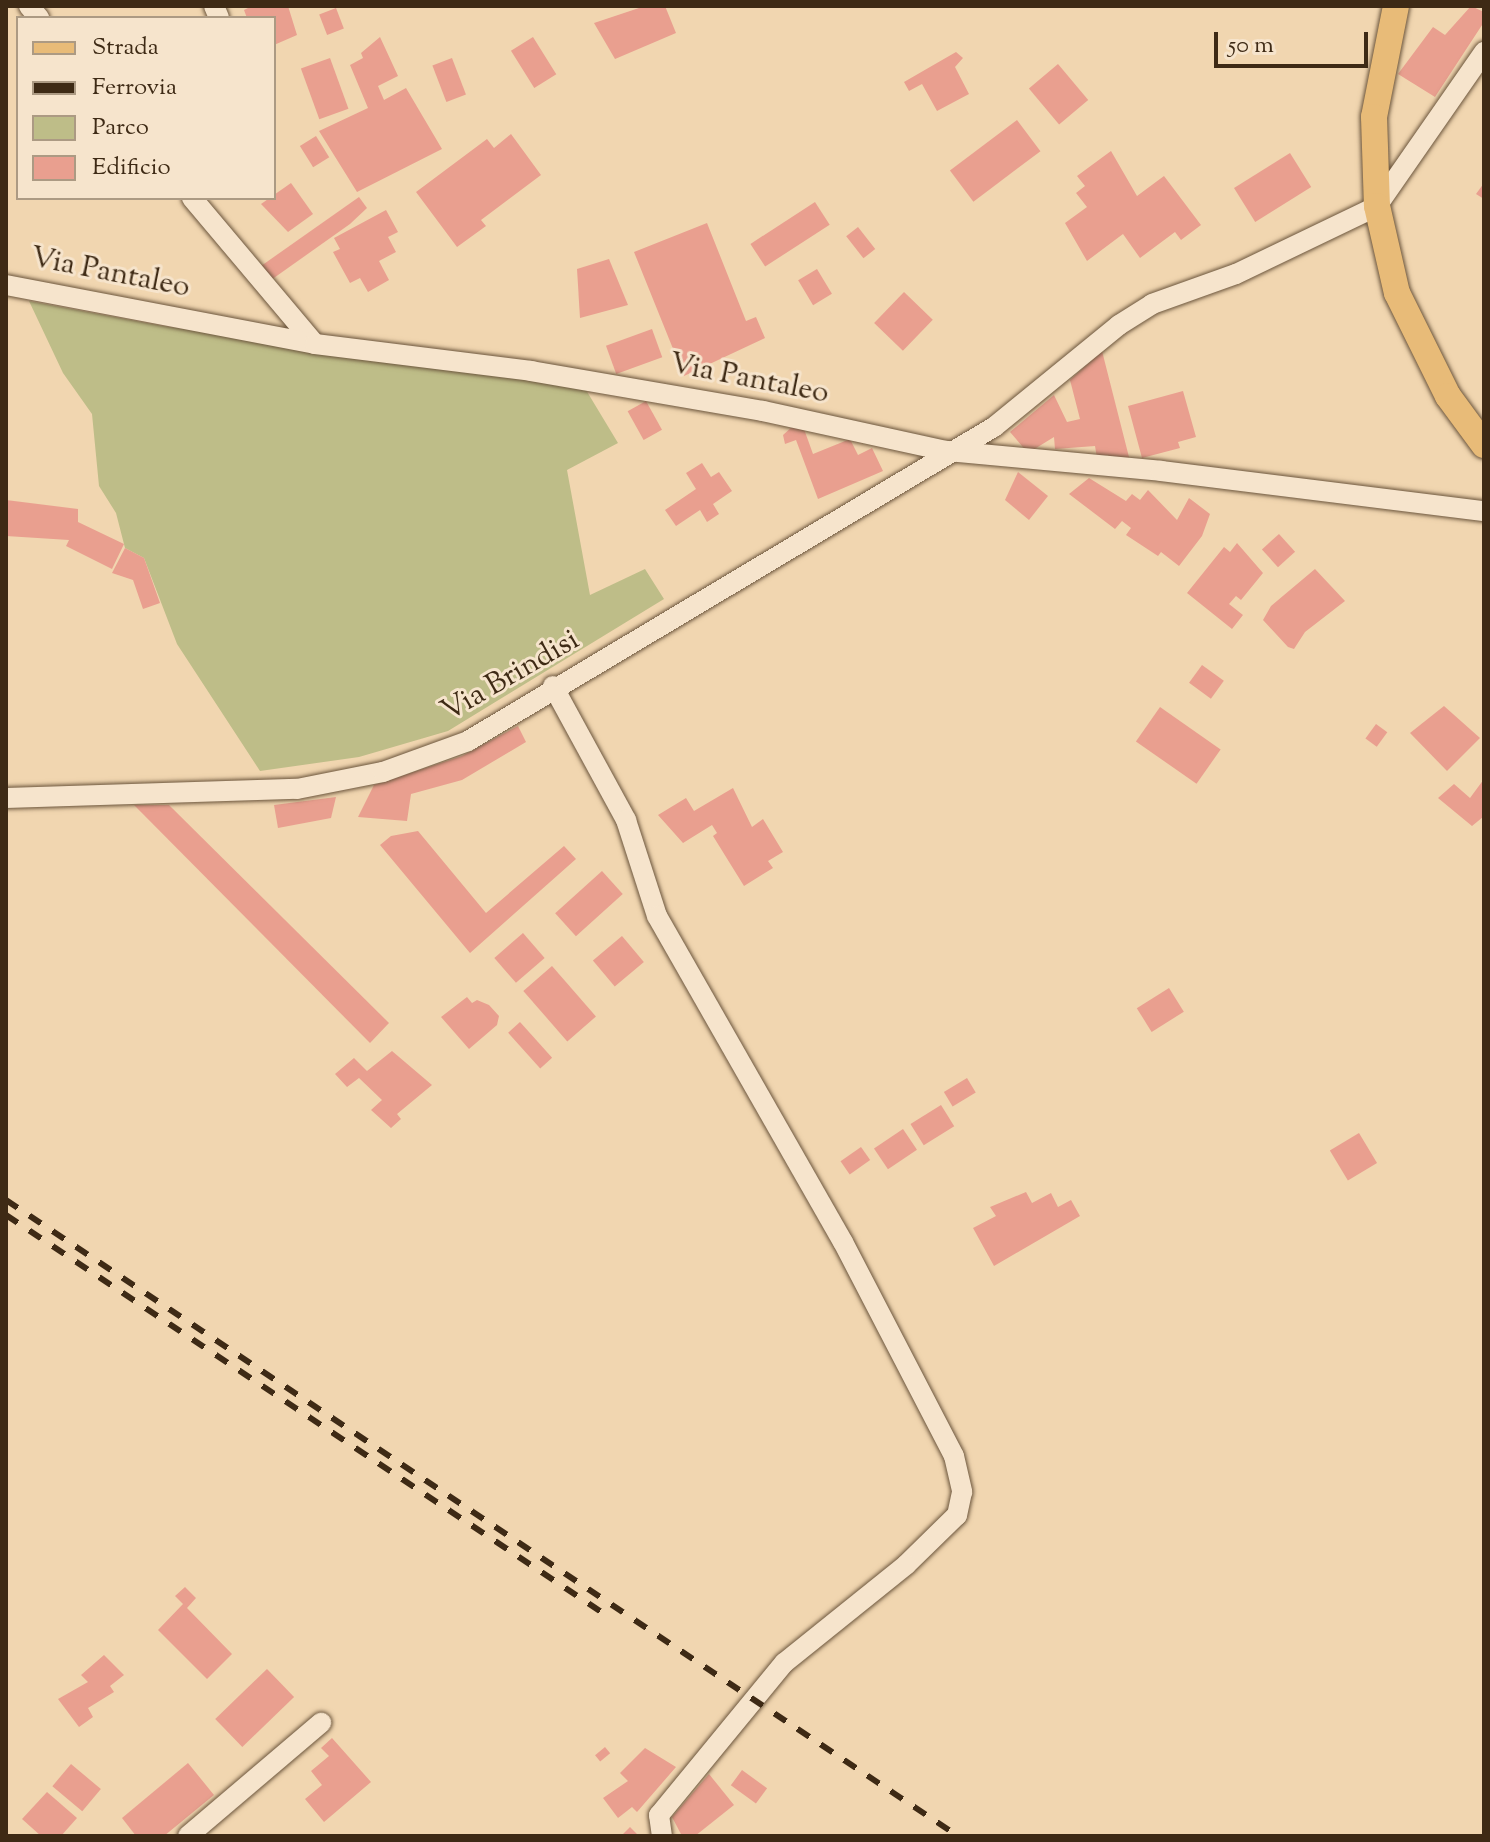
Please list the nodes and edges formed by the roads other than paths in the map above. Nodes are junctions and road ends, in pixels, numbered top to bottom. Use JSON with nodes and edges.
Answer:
{"nodes":[{"id":1,"x":1396,"y":6,"type":"edge"},
{"id":2,"x":1484,"y":52,"type":"edge"},
{"id":3,"x":194,"y":200,"type":"edge"},
{"id":4,"x":1377,"y":206,"type":"junction"},
{"id":5,"x":6,"y":285,"type":"edge"},
{"id":6,"x":315,"y":344,"type":"junction"},
{"id":7,"x":1484,"y":445,"type":"edge"},
{"id":8,"x":947,"y":451,"type":"junction"},
{"id":9,"x":1484,"y":511,"type":"edge"},
{"id":10,"x":553,"y":686,"type":"junction"},
{"id":11,"x":6,"y":798,"type":"edge"},
{"id":12,"x":321,"y":1723,"type":"dead end"},
{"id":13,"x":188,"y":1836,"type":"edge"},
{"id":14,"x":662,"y":1836,"type":"edge"}],
"edges":[{"from":1,"to":4,"type":"main road"},
{"from":2,"to":4,"type":"street"},
{"from":3,"to":6,"type":"street"},
{"from":4,"to":7,"type":"main road"},
{"from":4,"to":8,"type":"street","name":"Via Brindisi"},
{"from":5,"to":6,"type":"street","name":"Via Pantaleo"},
{"from":6,"to":8,"type":"street","name":"Via Pantaleo"},
{"from":8,"to":9,"type":"street","name":"Via Pantaleo"},
{"from":8,"to":10,"type":"street","name":"Via Brindisi"},
{"from":10,"to":11,"type":"street","name":"Via Brindisi"},
{"from":10,"to":14,"type":"street"},
{"from":12,"to":13,"type":"street"}]}
